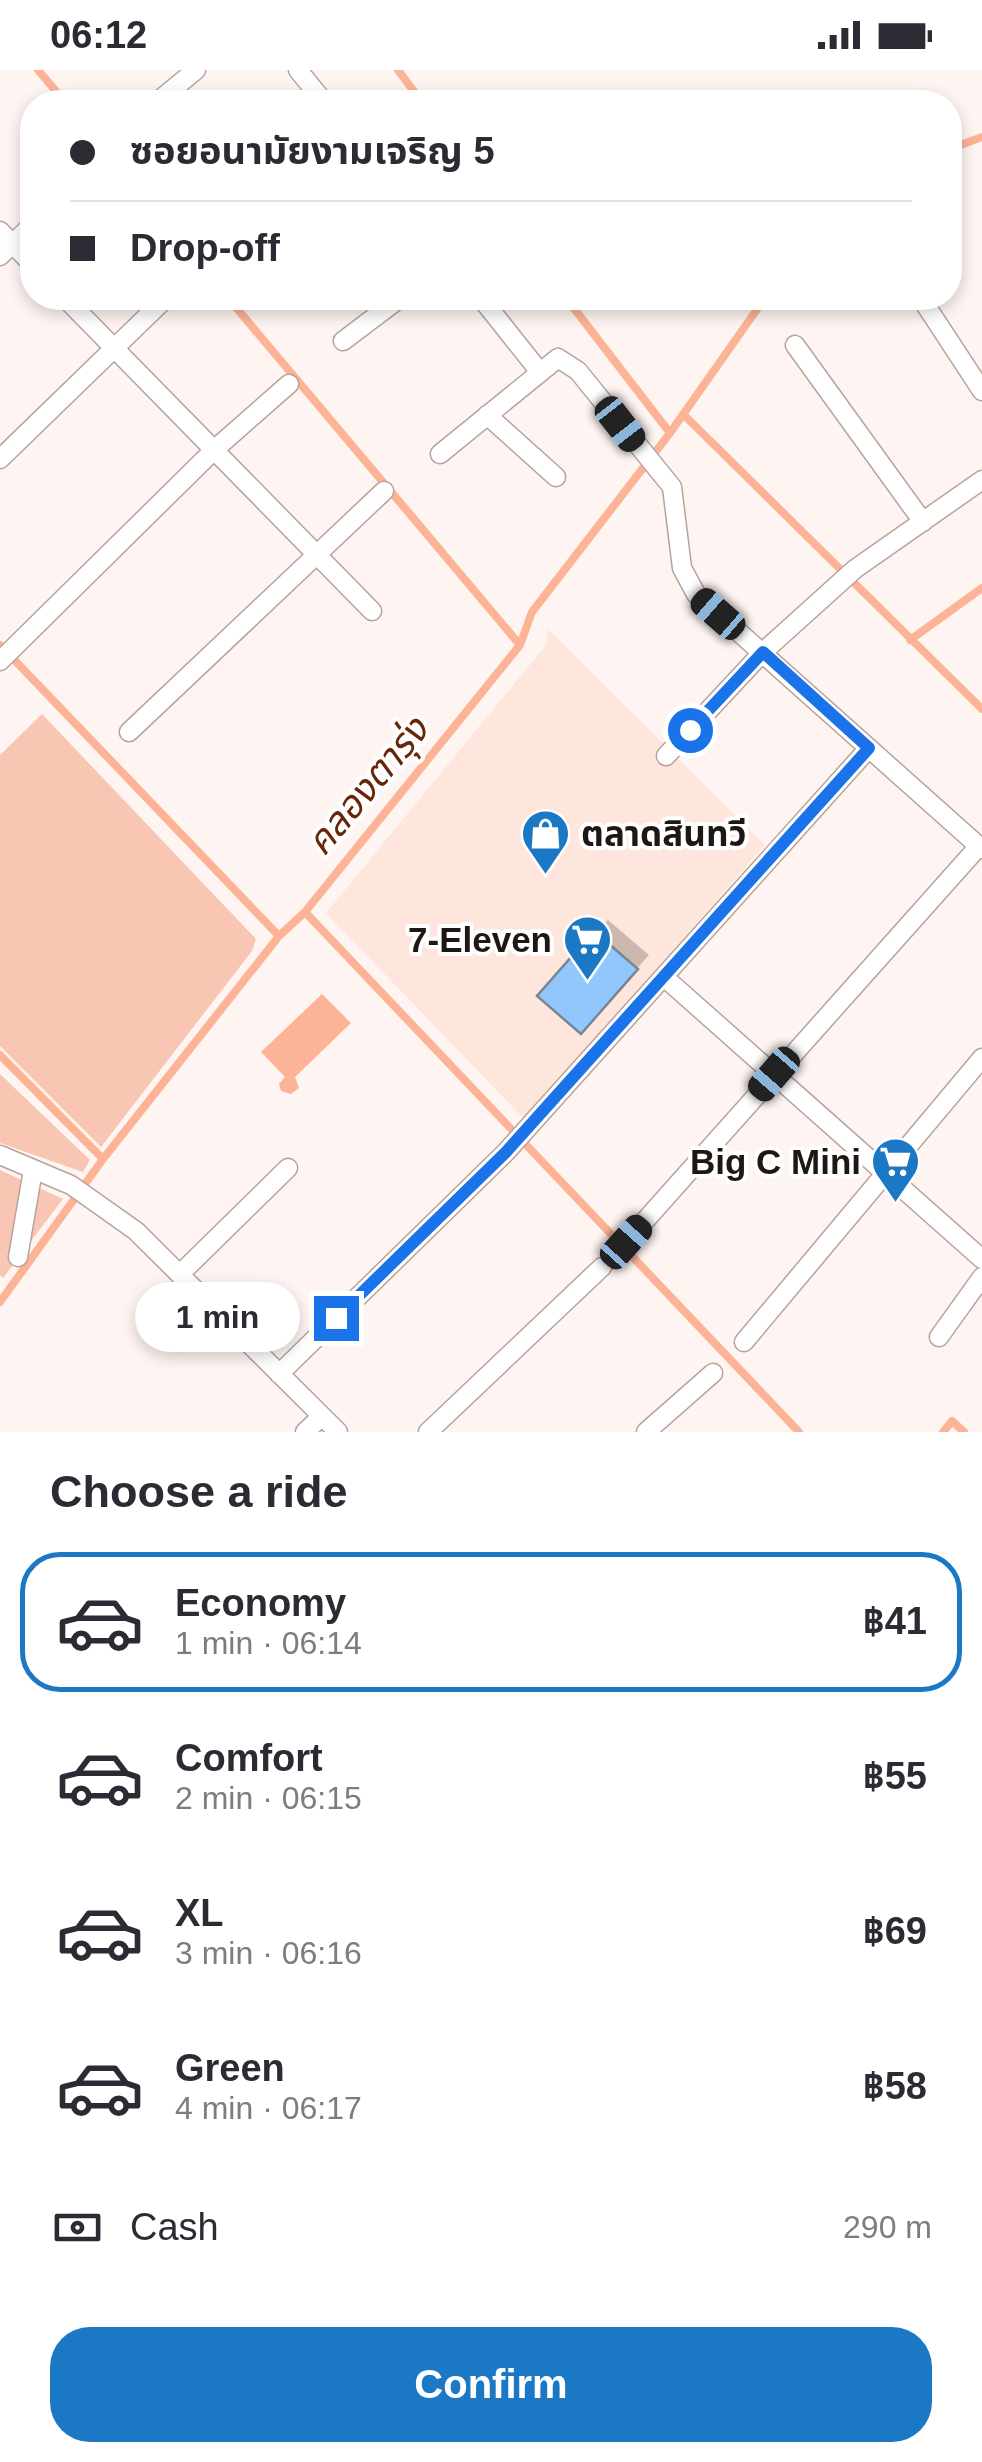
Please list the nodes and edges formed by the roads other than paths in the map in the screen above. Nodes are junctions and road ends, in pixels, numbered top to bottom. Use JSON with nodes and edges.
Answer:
{"nodes":[{"id":1,"x":196,"y":70,"type":"edge"},
{"id":2,"x":298,"y":70,"type":"edge"},
{"id":3,"x":172,"y":90,"type":"edge"},
{"id":4,"x":314,"y":90,"type":"edge"},
{"id":5,"x":77,"y":310,"type":"edge"},
{"id":6,"x":153,"y":310,"type":"edge"},
{"id":7,"x":384,"y":310,"type":"edge"},
{"id":8,"x":491,"y":310,"type":"edge"},
{"id":9,"x":930,"y":310,"type":"edge"},
{"id":10,"x":342,"y":341,"type":"dead end"},
{"id":11,"x":795,"y":344,"type":"dead end"},
{"id":12,"x":114,"y":347,"type":"junction"},
{"id":13,"x":540,"y":370,"type":"junction"},
{"id":14,"x":288,"y":384,"type":"dead end"},
{"id":15,"x":982,"y":391,"type":"edge"},
{"id":16,"x":487,"y":415,"type":"junction"},
{"id":17,"x":214,"y":450,"type":"junction"},
{"id":18,"x":440,"y":454,"type":"dead end"},
{"id":19,"x":0,"y":460,"type":"edge"},
{"id":20,"x":556,"y":476,"type":"dead end"},
{"id":21,"x":982,"y":480,"type":"edge"},
{"id":22,"x":384,"y":491,"type":"dead end"},
{"id":23,"x":923,"y":522,"type":"junction"},
{"id":24,"x":314,"y":556,"type":"junction"},
{"id":25,"x":372,"y":610,"type":"dead end"},
{"id":26,"x":763,"y":652,"type":"junction"},
{"id":27,"x":0,"y":661,"type":"edge"},
{"id":28,"x":129,"y":732,"type":"dead end"},
{"id":29,"x":869,"y":748,"type":"junction"},
{"id":30,"x":666,"y":756,"type":"dead end"},
{"id":31,"x":980,"y":847,"type":"edge"},
{"id":32,"x":664,"y":978,"type":"junction"},
{"id":33,"x":982,"y":1058,"type":"edge"},
{"id":34,"x":774,"y":1074,"type":"junction"},
{"id":35,"x":0,"y":1155,"type":"edge"},
{"id":36,"x":288,"y":1168,"type":"dead end"},
{"id":37,"x":33,"y":1170,"type":"junction"},
{"id":38,"x":885,"y":1173,"type":"junction"},
{"id":39,"x":626,"y":1242,"type":"dead end"},
{"id":40,"x":18,"y":1257,"type":"dead end"},
{"id":41,"x":982,"y":1259,"type":"edge"},
{"id":42,"x":602,"y":1267,"type":"dead end"},
{"id":43,"x":180,"y":1274,"type":"junction"},
{"id":44,"x":982,"y":1277,"type":"edge"},
{"id":45,"x":939,"y":1337,"type":"dead end"},
{"id":46,"x":744,"y":1342,"type":"dead end"},
{"id":47,"x":713,"y":1373,"type":"dead end"},
{"id":48,"x":280,"y":1374,"type":"junction"},
{"id":49,"x":322,"y":1416,"type":"junction"},
{"id":50,"x":305,"y":1432,"type":"edge"},
{"id":51,"x":338,"y":1432,"type":"edge"},
{"id":52,"x":428,"y":1432,"type":"edge"},
{"id":53,"x":646,"y":1432,"type":"edge"}],
"edges":[{"from":1,"to":3,"type":"street"},
{"from":2,"to":4,"type":"street"},
{"from":5,"to":12,"type":"street"},
{"from":6,"to":12,"type":"street"},
{"from":7,"to":10,"type":"street"},
{"from":8,"to":13,"type":"street"},
{"from":9,"to":15,"type":"street"},
{"from":11,"to":23,"type":"street"},
{"from":12,"to":17,"type":"street"},
{"from":12,"to":19,"type":"street"},
{"from":13,"to":16,"type":"street"},
{"from":13,"to":26,"type":"street"},
{"from":14,"to":17,"type":"street"},
{"from":16,"to":18,"type":"street"},
{"from":16,"to":20,"type":"street"},
{"from":17,"to":24,"type":"street"},
{"from":17,"to":27,"type":"street"},
{"from":21,"to":23,"type":"street"},
{"from":22,"to":24,"type":"street"},
{"from":23,"to":26,"type":"street"},
{"from":24,"to":25,"type":"street"},
{"from":24,"to":28,"type":"street"},
{"from":26,"to":29,"type":"street"},
{"from":26,"to":30,"type":"street"},
{"from":29,"to":31,"type":"street"},
{"from":29,"to":32,"type":"street"},
{"from":31,"to":34,"type":"street"},
{"from":32,"to":34,"type":"street"},
{"from":32,"to":48,"type":"street"},
{"from":33,"to":38,"type":"street"},
{"from":34,"to":38,"type":"street"},
{"from":34,"to":39,"type":"street"},
{"from":35,"to":37,"type":"street"},
{"from":36,"to":43,"type":"street"},
{"from":37,"to":40,"type":"street"},
{"from":37,"to":43,"type":"street"},
{"from":38,"to":41,"type":"street"},
{"from":38,"to":46,"type":"street"},
{"from":42,"to":52,"type":"street"},
{"from":43,"to":48,"type":"street"},
{"from":44,"to":45,"type":"street"},
{"from":47,"to":53,"type":"street"},
{"from":48,"to":49,"type":"street"},
{"from":49,"to":50,"type":"street"},
{"from":49,"to":51,"type":"street"}]}
